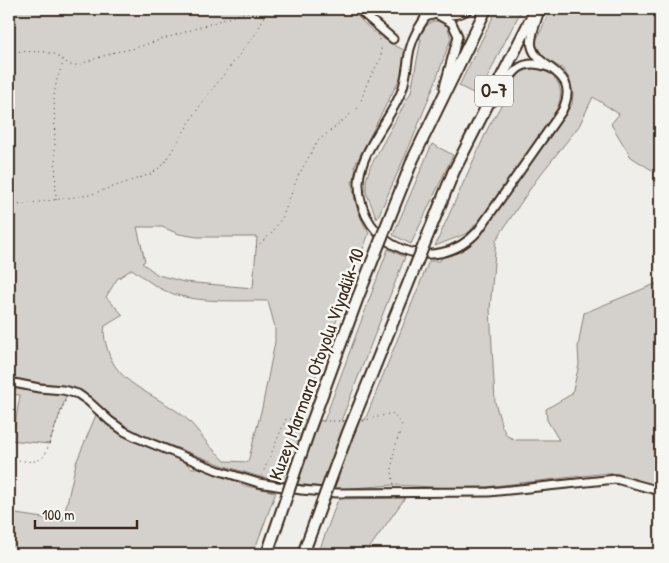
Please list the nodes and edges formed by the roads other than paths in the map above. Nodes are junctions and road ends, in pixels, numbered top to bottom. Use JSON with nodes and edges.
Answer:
{"nodes":[{"id":1,"x":358,"y":9,"type":"edge"},
{"id":2,"x":469,"y":9,"type":"edge"},
{"id":3,"x":486,"y":9,"type":"edge"},
{"id":4,"x":536,"y":9,"type":"edge"},
{"id":5,"x":540,"y":9,"type":"edge"},
{"id":6,"x":435,"y":10,"type":"edge"},
{"id":7,"x":393,"y":39,"type":"dead end"},
{"id":8,"x":554,"y":69,"type":"junction"},
{"id":9,"x":441,"y":100,"type":"junction"},
{"id":10,"x":482,"y":116,"type":"junction"},
{"id":11,"x":9,"y":382,"type":"edge"},
{"id":12,"x":660,"y":492,"type":"edge"},
{"id":13,"x":267,"y":554,"type":"edge"},
{"id":14,"x":303,"y":554,"type":"edge"}],
"edges":[{"from":1,"to":7,"type":"lane"},
{"from":2,"to":6,"type":"lane"},
{"from":3,"to":9,"type":"highway","number":"O-7"},
{"from":4,"to":10,"type":"highway","number":"O-7"},
{"from":5,"to":8,"type":"lane"},
{"from":6,"to":8,"type":"lane"},
{"from":6,"to":9,"type":"lane"},
{"from":8,"to":10,"type":"lane"},
{"from":9,"to":13,"type":"highway","name":"Kuzey Marmara Otoyolu Viyadük-10","number":"O-7","bridge":true},
{"from":10,"to":14,"type":"highway","number":"O-7","bridge":true},
{"from":11,"to":12,"type":"lane"}]}
